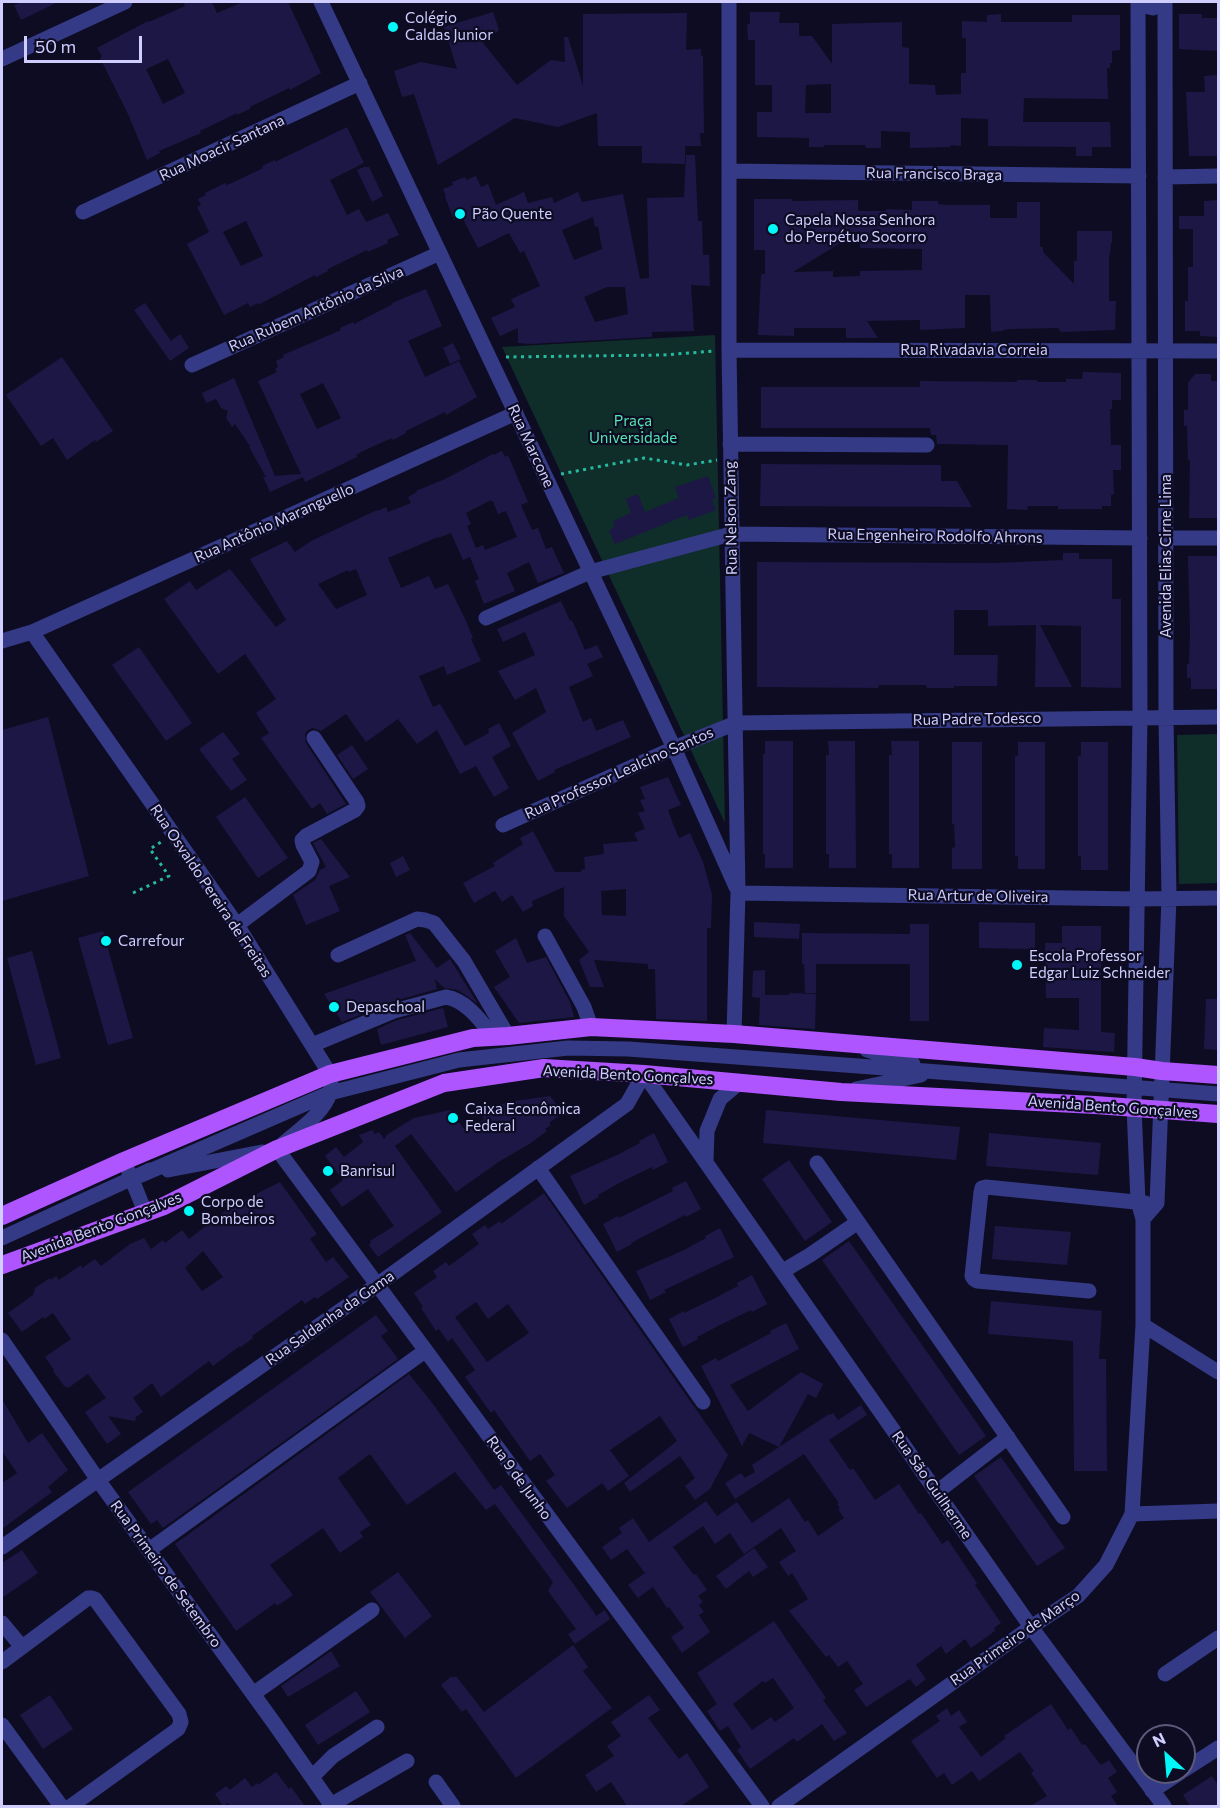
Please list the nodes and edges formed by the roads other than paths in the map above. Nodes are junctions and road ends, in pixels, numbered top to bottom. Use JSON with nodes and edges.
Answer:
{"nodes":[{"id":1,"x":125,"y":2,"type":"edge"},
{"id":2,"x":321,"y":2,"type":"edge"},
{"id":3,"x":729,"y":2,"type":"edge"},
{"id":4,"x":1140,"y":2,"type":"edge"},
{"id":5,"x":1164,"y":2,"type":"edge"},
{"id":6,"x":2,"y":59,"type":"edge"},
{"id":7,"x":360,"y":83,"type":"junction"},
{"id":8,"x":729,"y":171,"type":"junction"},
{"id":9,"x":1139,"y":176,"type":"junction"},
{"id":10,"x":1218,"y":176,"type":"edge"},
{"id":11,"x":1165,"y":177,"type":"junction"},
{"id":12,"x":83,"y":212,"type":"dead end"},
{"id":13,"x":440,"y":253,"type":"junction"},
{"id":14,"x":729,"y":350,"type":"junction"},
{"id":15,"x":1139,"y":351,"type":"junction"},
{"id":16,"x":1166,"y":351,"type":"junction"},
{"id":17,"x":1218,"y":351,"type":"edge"},
{"id":18,"x":192,"y":365,"type":"dead end"},
{"id":19,"x":516,"y":413,"type":"junction"},
{"id":20,"x":927,"y":445,"type":"dead end"},
{"id":21,"x":730,"y":451,"type":"junction"},
{"id":22,"x":731,"y":534,"type":"junction"},
{"id":23,"x":1140,"y":538,"type":"junction"},
{"id":24,"x":1166,"y":538,"type":"junction"},
{"id":25,"x":1218,"y":538,"type":"edge"},
{"id":26,"x":590,"y":572,"type":"junction"},
{"id":27,"x":486,"y":618,"type":"dead end"},
{"id":28,"x":32,"y":632,"type":"junction"},
{"id":29,"x":2,"y":641,"type":"edge"},
{"id":30,"x":1140,"y":717,"type":"junction"},
{"id":31,"x":1166,"y":717,"type":"junction"},
{"id":32,"x":1218,"y":717,"type":"edge"},
{"id":33,"x":736,"y":723,"type":"junction"},
{"id":34,"x":314,"y":738,"type":"dead end"},
{"id":35,"x":674,"y":748,"type":"junction"},
{"id":36,"x":503,"y":825,"type":"dead end"},
{"id":37,"x":738,"y":893,"type":"junction"},
{"id":38,"x":1169,"y":898,"type":"junction"},
{"id":39,"x":1218,"y":898,"type":"edge"},
{"id":40,"x":1137,"y":899,"type":"junction"},
{"id":41,"x":237,"y":925,"type":"junction"},
{"id":42,"x":545,"y":936,"type":"dead end"},
{"id":43,"x":338,"y":955,"type":"dead end"},
{"id":44,"x":591,"y":1027,"type":"junction"},
{"id":45,"x":735,"y":1034,"type":"junction"},
{"id":46,"x":500,"y":1036,"type":"junction"},
{"id":47,"x":844,"y":1043,"type":"junction"},
{"id":48,"x":312,"y":1045,"type":"junction"},
{"id":49,"x":1135,"y":1067,"type":"junction"},
{"id":50,"x":939,"y":1071,"type":"junction"},
{"id":51,"x":330,"y":1074,"type":"junction"},
{"id":52,"x":644,"y":1074,"type":"junction"},
{"id":53,"x":1218,"y":1075,"type":"edge"},
{"id":54,"x":1162,"y":1080,"type":"junction"},
{"id":55,"x":740,"y":1082,"type":"junction"},
{"id":56,"x":1134,"y":1088,"type":"junction"},
{"id":57,"x":841,"y":1092,"type":"junction"},
{"id":58,"x":330,"y":1093,"type":"junction"},
{"id":59,"x":1218,"y":1094,"type":"edge"},
{"id":60,"x":1134,"y":1107,"type":"junction"},
{"id":61,"x":1161,"y":1110,"type":"junction"},
{"id":62,"x":1218,"y":1114,"type":"edge"},
{"id":63,"x":277,"y":1149,"type":"junction"},
{"id":64,"x":124,"y":1161,"type":"junction"},
{"id":65,"x":706,"y":1161,"type":"junction"},
{"id":66,"x":817,"y":1163,"type":"dead end"},
{"id":67,"x":538,"y":1168,"type":"junction"},
{"id":68,"x":137,"y":1177,"type":"junction"},
{"id":69,"x":1137,"y":1202,"type":"junction"},
{"id":70,"x":1157,"y":1203,"type":"junction"},
{"id":71,"x":145,"y":1212,"type":"junction"},
{"id":72,"x":2,"y":1216,"type":"edge"},
{"id":73,"x":1143,"y":1219,"type":"junction"},
{"id":74,"x":858,"y":1222,"type":"junction"},
{"id":75,"x":2,"y":1238,"type":"edge"},
{"id":76,"x":2,"y":1264,"type":"edge"},
{"id":77,"x":783,"y":1271,"type":"junction"},
{"id":78,"x":377,"y":1285,"type":"junction"},
{"id":79,"x":1089,"y":1290,"type":"dead end"},
{"id":80,"x":1143,"y":1325,"type":"junction"},
{"id":81,"x":2,"y":1340,"type":"edge"},
{"id":82,"x":425,"y":1351,"type":"junction"},
{"id":83,"x":1218,"y":1372,"type":"edge"},
{"id":84,"x":703,"y":1402,"type":"dead end"},
{"id":85,"x":1008,"y":1437,"type":"junction"},
{"id":86,"x":98,"y":1480,"type":"junction"},
{"id":87,"x":937,"y":1492,"type":"junction"},
{"id":88,"x":1218,"y":1511,"type":"edge"},
{"id":89,"x":1132,"y":1514,"type":"junction"},
{"id":90,"x":1064,"y":1517,"type":"dead end"},
{"id":91,"x":2,"y":1547,"type":"edge"},
{"id":92,"x":149,"y":1550,"type":"junction"},
{"id":93,"x":372,"y":1610,"type":"dead end"},
{"id":94,"x":2,"y":1623,"type":"edge"},
{"id":95,"x":1031,"y":1627,"type":"junction"},
{"id":96,"x":1218,"y":1638,"type":"edge"},
{"id":97,"x":22,"y":1647,"type":"junction"},
{"id":98,"x":2,"y":1662,"type":"edge"},
{"id":99,"x":1164,"y":1674,"type":"dead end"},
{"id":100,"x":253,"y":1694,"type":"junction"},
{"id":101,"x":2,"y":1725,"type":"edge"},
{"id":102,"x":377,"y":1726,"type":"dead end"},
{"id":103,"x":1218,"y":1748,"type":"edge"},
{"id":104,"x":407,"y":1761,"type":"dead end"},
{"id":105,"x":1196,"y":1762,"type":"edge"},
{"id":106,"x":312,"y":1777,"type":"junction"},
{"id":107,"x":436,"y":1782,"type":"dead end"},
{"id":108,"x":1163,"y":1784,"type":"edge"},
{"id":109,"x":1152,"y":1791,"type":"junction"},
{"id":110,"x":61,"y":1806,"type":"edge"},
{"id":111,"x":71,"y":1806,"type":"edge"},
{"id":112,"x":331,"y":1806,"type":"edge"},
{"id":113,"x":453,"y":1806,"type":"edge"},
{"id":114,"x":762,"y":1806,"type":"edge"},
{"id":115,"x":779,"y":1806,"type":"edge"},
{"id":116,"x":1164,"y":1806,"type":"edge"}],
"edges":[{"from":1,"to":6,"type":"street"},
{"from":2,"to":7,"type":"street","name":"Rua Marcone"},
{"from":3,"to":8,"type":"street","name":"Rua Nelson Zang"},
{"from":4,"to":5,"type":"street"},
{"from":4,"to":9,"type":"street","name":"Avenida Elias Cirne Lima"},
{"from":5,"to":11,"type":"street","name":"Avenida Elias Cirne Lima"},
{"from":7,"to":12,"type":"street","name":"Rua Moacir Santana"},
{"from":7,"to":13,"type":"street","name":"Rua Marcone"},
{"from":8,"to":9,"type":"street","name":"Rua Francisco Braga"},
{"from":8,"to":14,"type":"street","name":"Rua Nelson Zang"},
{"from":9,"to":15,"type":"street","name":"Avenida Elias Cirne Lima"},
{"from":10,"to":11,"type":"street"},
{"from":11,"to":16,"type":"street","name":"Avenida Elias Cirne Lima"},
{"from":13,"to":18,"type":"street","name":"Rua Rubem Antônio da Silva"},
{"from":13,"to":19,"type":"street","name":"Rua Marcone"},
{"from":14,"to":15,"type":"street","name":"Rua Rivadavia Correia"},
{"from":14,"to":21,"type":"street","name":"Rua Nelson Zang"},
{"from":15,"to":16,"type":"street","name":"Rua Rivadavia Correia"},
{"from":15,"to":23,"type":"street","name":"Avenida Elias Cirne Lima"},
{"from":16,"to":17,"type":"street","name":"Rua Rivadavia Correia"},
{"from":16,"to":24,"type":"street","name":"Avenida Elias Cirne Lima"},
{"from":19,"to":26,"type":"street","name":"Rua Marcone"},
{"from":19,"to":28,"type":"street","name":"Rua Antônio Maranguello"},
{"from":20,"to":21,"type":"street"},
{"from":21,"to":22,"type":"street","name":"Rua Nelson Zang"},
{"from":22,"to":23,"type":"street","name":"Rua Engenheiro Rodolfo Ahrons"},
{"from":22,"to":26,"type":"street","name":"Rua Engenheiro Rodolfo Ahrons"},
{"from":22,"to":33,"type":"street","name":"Rua Nelson Zang"},
{"from":23,"to":30,"type":"street","name":"Avenida Elias Cirne Lima"},
{"from":24,"to":25,"type":"street"},
{"from":24,"to":31,"type":"street","name":"Avenida Elias Cirne Lima"},
{"from":26,"to":27,"type":"street","name":"Rua Engenheiro Rodolfo Ahrons"},
{"from":26,"to":35,"type":"street","name":"Rua Marcone"},
{"from":28,"to":29,"type":"street","name":"Rua Antônio Maranguello"},
{"from":28,"to":41,"type":"street","name":"Rua Osvaldo Pereira de Freitas"},
{"from":30,"to":31,"type":"street","name":"Rua Padre Todesco"},
{"from":30,"to":33,"type":"street","name":"Rua Padre Todesco"},
{"from":30,"to":40,"type":"street","name":"Avenida Elias Cirne Lima"},
{"from":31,"to":32,"type":"street","name":"Rua Padre Todesco"},
{"from":31,"to":38,"type":"street","name":"Avenida Elias Cirne Lima"},
{"from":33,"to":35,"type":"street","name":"Rua Professor Lealcino Santos"},
{"from":33,"to":37,"type":"street","name":"Rua Nelson Zang"},
{"from":34,"to":41,"type":"street"},
{"from":35,"to":36,"type":"street","name":"Rua Professor Lealcino Santos"},
{"from":35,"to":37,"type":"street","name":"Rua Marcone"},
{"from":37,"to":40,"type":"street","name":"Rua Artur de Oliveira"},
{"from":37,"to":45,"type":"street","name":"Rua Nelson Zang"},
{"from":38,"to":39,"type":"street","name":"Rua Artur de Oliveira"},
{"from":38,"to":40,"type":"street","name":"Rua Artur de Oliveira"},
{"from":38,"to":54,"type":"street","name":"Avenida Elias Cirne Lima"},
{"from":40,"to":49,"type":"street","name":"Avenida Elias Cirne Lima"},
{"from":41,"to":48,"type":"street","name":"Rua Osvaldo Pereira de Freitas"},
{"from":42,"to":44,"type":"street"},
{"from":43,"to":46,"type":"street"},
{"from":44,"to":45,"type":"main road"},
{"from":44,"to":46,"type":"main road"},
{"from":45,"to":47,"type":"main road"},
{"from":46,"to":48,"type":"street"},
{"from":46,"to":51,"type":"main road"},
{"from":47,"to":49,"type":"main road"},
{"from":47,"to":50,"type":"street"},
{"from":48,"to":51,"type":"street","name":"Rua Osvaldo Pereira de Freitas"},
{"from":49,"to":54,"type":"main road"},
{"from":49,"to":56,"type":"street","name":"Avenida Elias Cirne Lima"},
{"from":50,"to":56,"type":"street"},
{"from":50,"to":57,"type":"street"},
{"from":50,"to":58,"type":"street"},
{"from":51,"to":58,"type":"street"},
{"from":51,"to":64,"type":"main road"},
{"from":51,"to":68,"type":"street"},
{"from":52,"to":55,"type":"main road","name":"Avenida Bento Gonçalves"},
{"from":52,"to":63,"type":"main road","name":"Avenida Bento Gonçalves"},
{"from":52,"to":65,"type":"street","name":"Rua São Guilherme"},
{"from":52,"to":67,"type":"street","name":"Rua Saldanha da Gama"},
{"from":53,"to":54,"type":"main road"},
{"from":54,"to":56,"type":"street"},
{"from":54,"to":59,"type":"street"},
{"from":54,"to":61,"type":"street","name":"Avenida Elias Cirne Lima"},
{"from":55,"to":57,"type":"main road","name":"Avenida Bento Gonçalves"},
{"from":55,"to":65,"type":"street"},
{"from":56,"to":60,"type":"street","name":"Avenida Elias Cirne Lima"},
{"from":57,"to":60,"type":"main road","name":"Avenida Bento Gonçalves"},
{"from":58,"to":63,"type":"street"},
{"from":58,"to":68,"type":"street"},
{"from":60,"to":61,"type":"main road","name":"Avenida Bento Gonçalves"},
{"from":60,"to":69,"type":"street","name":"Rua Primeiro de Março"},
{"from":61,"to":62,"type":"main road","name":"Avenida Bento Gonçalves"},
{"from":61,"to":70,"type":"street"},
{"from":63,"to":68,"type":"street"},
{"from":63,"to":71,"type":"main road","name":"Avenida Bento Gonçalves"},
{"from":63,"to":78,"type":"street","name":"Rua 9 de Junho"},
{"from":64,"to":68,"type":"street"},
{"from":64,"to":72,"type":"main road"},
{"from":65,"to":77,"type":"street","name":"Rua São Guilherme"},
{"from":66,"to":74,"type":"street"},
{"from":67,"to":78,"type":"street","name":"Rua Saldanha da Gama"},
{"from":67,"to":84,"type":"street"},
{"from":68,"to":71,"type":"street"},
{"from":68,"to":75,"type":"street"},
{"from":69,"to":70,"type":"street"},
{"from":69,"to":73,"type":"street","name":"Rua Primeiro de Março"},
{"from":69,"to":79,"type":"street"},
{"from":70,"to":73,"type":"street"},
{"from":71,"to":76,"type":"main road","name":"Avenida Bento Gonçalves"},
{"from":73,"to":80,"type":"street","name":"Rua Primeiro de Março"},
{"from":74,"to":77,"type":"street"},
{"from":74,"to":85,"type":"street"},
{"from":77,"to":87,"type":"street","name":"Rua São Guilherme"},
{"from":78,"to":82,"type":"street","name":"Rua 9 de Junho"},
{"from":78,"to":86,"type":"street","name":"Rua Saldanha da Gama"},
{"from":80,"to":83,"type":"street"},
{"from":80,"to":89,"type":"street","name":"Rua Primeiro de Março"},
{"from":81,"to":86,"type":"street","name":"Rua Primeiro de Setembro"},
{"from":82,"to":92,"type":"street"},
{"from":82,"to":114,"type":"street","name":"Rua 9 de Junho"},
{"from":85,"to":87,"type":"street"},
{"from":85,"to":90,"type":"street"},
{"from":86,"to":91,"type":"street","name":"Rua Saldanha da Gama"},
{"from":86,"to":92,"type":"street","name":"Rua Primeiro de Setembro"},
{"from":87,"to":95,"type":"street","name":"Rua São Guilherme"},
{"from":88,"to":89,"type":"street"},
{"from":89,"to":95,"type":"street","name":"Rua Primeiro de Março"},
{"from":92,"to":100,"type":"street","name":"Rua Primeiro de Setembro"},
{"from":93,"to":100,"type":"street"},
{"from":94,"to":97,"type":"street"},
{"from":95,"to":109,"type":"street","name":"Rua São Guilherme"},
{"from":95,"to":115,"type":"street","name":"Rua Primeiro de Março"},
{"from":96,"to":99,"type":"street"},
{"from":97,"to":98,"type":"street"},
{"from":97,"to":111,"type":"street"},
{"from":100,"to":106,"type":"street","name":"Rua Primeiro de Setembro"},
{"from":101,"to":110,"type":"street"},
{"from":102,"to":106,"type":"street"},
{"from":103,"to":105,"type":"street"},
{"from":104,"to":112,"type":"street"},
{"from":106,"to":112,"type":"street","name":"Rua Primeiro de Setembro"},
{"from":107,"to":113,"type":"street"},
{"from":108,"to":109,"type":"street"},
{"from":109,"to":116,"type":"street","name":"Rua São Guilherme"}]}
